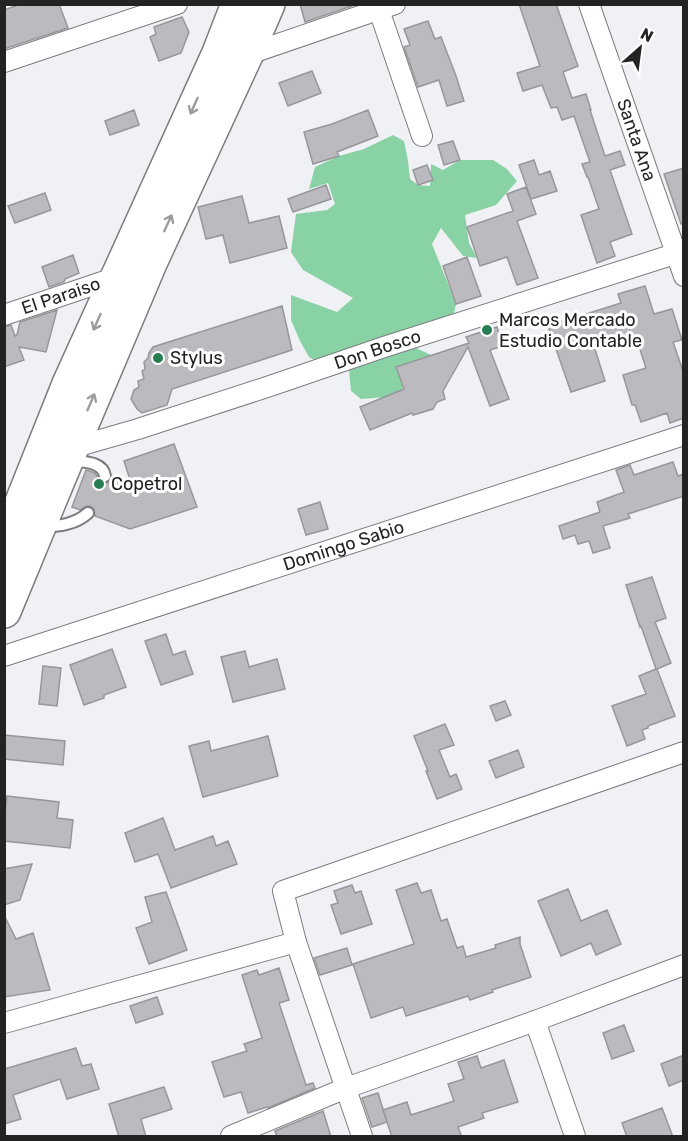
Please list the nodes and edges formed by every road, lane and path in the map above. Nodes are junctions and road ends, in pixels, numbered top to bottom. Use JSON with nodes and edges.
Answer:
{"nodes":[{"id":1,"x":177,"y":4,"type":"edge"},
{"id":2,"x":238,"y":4,"type":"edge"},
{"id":3,"x":268,"y":4,"type":"edge"},
{"id":4,"x":589,"y":4,"type":"edge"},
{"id":5,"x":387,"y":8,"type":"edge"},
{"id":6,"x":232,"y":54,"type":"junction"},
{"id":7,"x":4,"y":62,"type":"edge"},
{"id":8,"x":422,"y":136,"type":"dead end"},
{"id":9,"x":680,"y":253,"type":"edge"},
{"id":10,"x":684,"y":276,"type":"edge"},
{"id":11,"x":117,"y":277,"type":"junction"},
{"id":12,"x":4,"y":315,"type":"edge"},
{"id":13,"x":684,"y":435,"type":"edge"},
{"id":14,"x":69,"y":454,"type":"junction"},
{"id":15,"x":105,"y":476,"type":"dead end"},
{"id":16,"x":16,"y":491,"type":"edge"},
{"id":17,"x":88,"y":513,"type":"dead end"},
{"id":18,"x":38,"y":528,"type":"junction"},
{"id":19,"x":4,"y":547,"type":"edge"},
{"id":20,"x":4,"y":611,"type":"edge"},
{"id":21,"x":4,"y":656,"type":"edge"},
{"id":22,"x":684,"y":752,"type":"edge"},
{"id":23,"x":296,"y":942,"type":"junction"},
{"id":24,"x":684,"y":965,"type":"edge"},
{"id":25,"x":535,"y":1021,"type":"junction"},
{"id":26,"x":4,"y":1023,"type":"edge"},
{"id":27,"x":345,"y":1088,"type":"junction"},
{"id":28,"x":231,"y":1137,"type":"edge"},
{"id":29,"x":362,"y":1137,"type":"edge"},
{"id":30,"x":574,"y":1137,"type":"edge"}],
"edges":[{"from":1,"to":7,"type":"street"},
{"from":2,"to":6,"type":"highway"},
{"from":3,"to":6,"type":"highway"},
{"from":4,"to":9,"type":"street","name":"Santa Ana"},
{"from":5,"to":6,"type":"street"},
{"from":5,"to":8,"type":"street"},
{"from":6,"to":11,"type":"highway","one_way":true},
{"from":14,"to":6,"type":"highway","one_way":true},
{"from":9,"to":10,"type":"street","name":"Santa Ana"},
{"from":9,"to":14,"type":"street","name":"Don Bosco"},
{"from":11,"to":12,"type":"street","name":"El Paraiso"},
{"from":11,"to":16,"type":"highway","one_way":true},
{"from":13,"to":21,"type":"street","name":"Domingo Sabio"},
{"from":14,"to":15,"type":"lane"},
{"from":14,"to":18,"type":"highway"},
{"from":16,"to":19,"type":"highway"},
{"from":17,"to":18,"type":"lane"},
{"from":18,"to":20,"type":"highway"},
{"from":22,"to":23,"type":"street"},
{"from":23,"to":26,"type":"street"},
{"from":23,"to":27,"type":"street"},
{"from":24,"to":25,"type":"street"},
{"from":25,"to":27,"type":"street"},
{"from":25,"to":30,"type":"street"},
{"from":27,"to":28,"type":"street"},
{"from":27,"to":29,"type":"street"}]}
